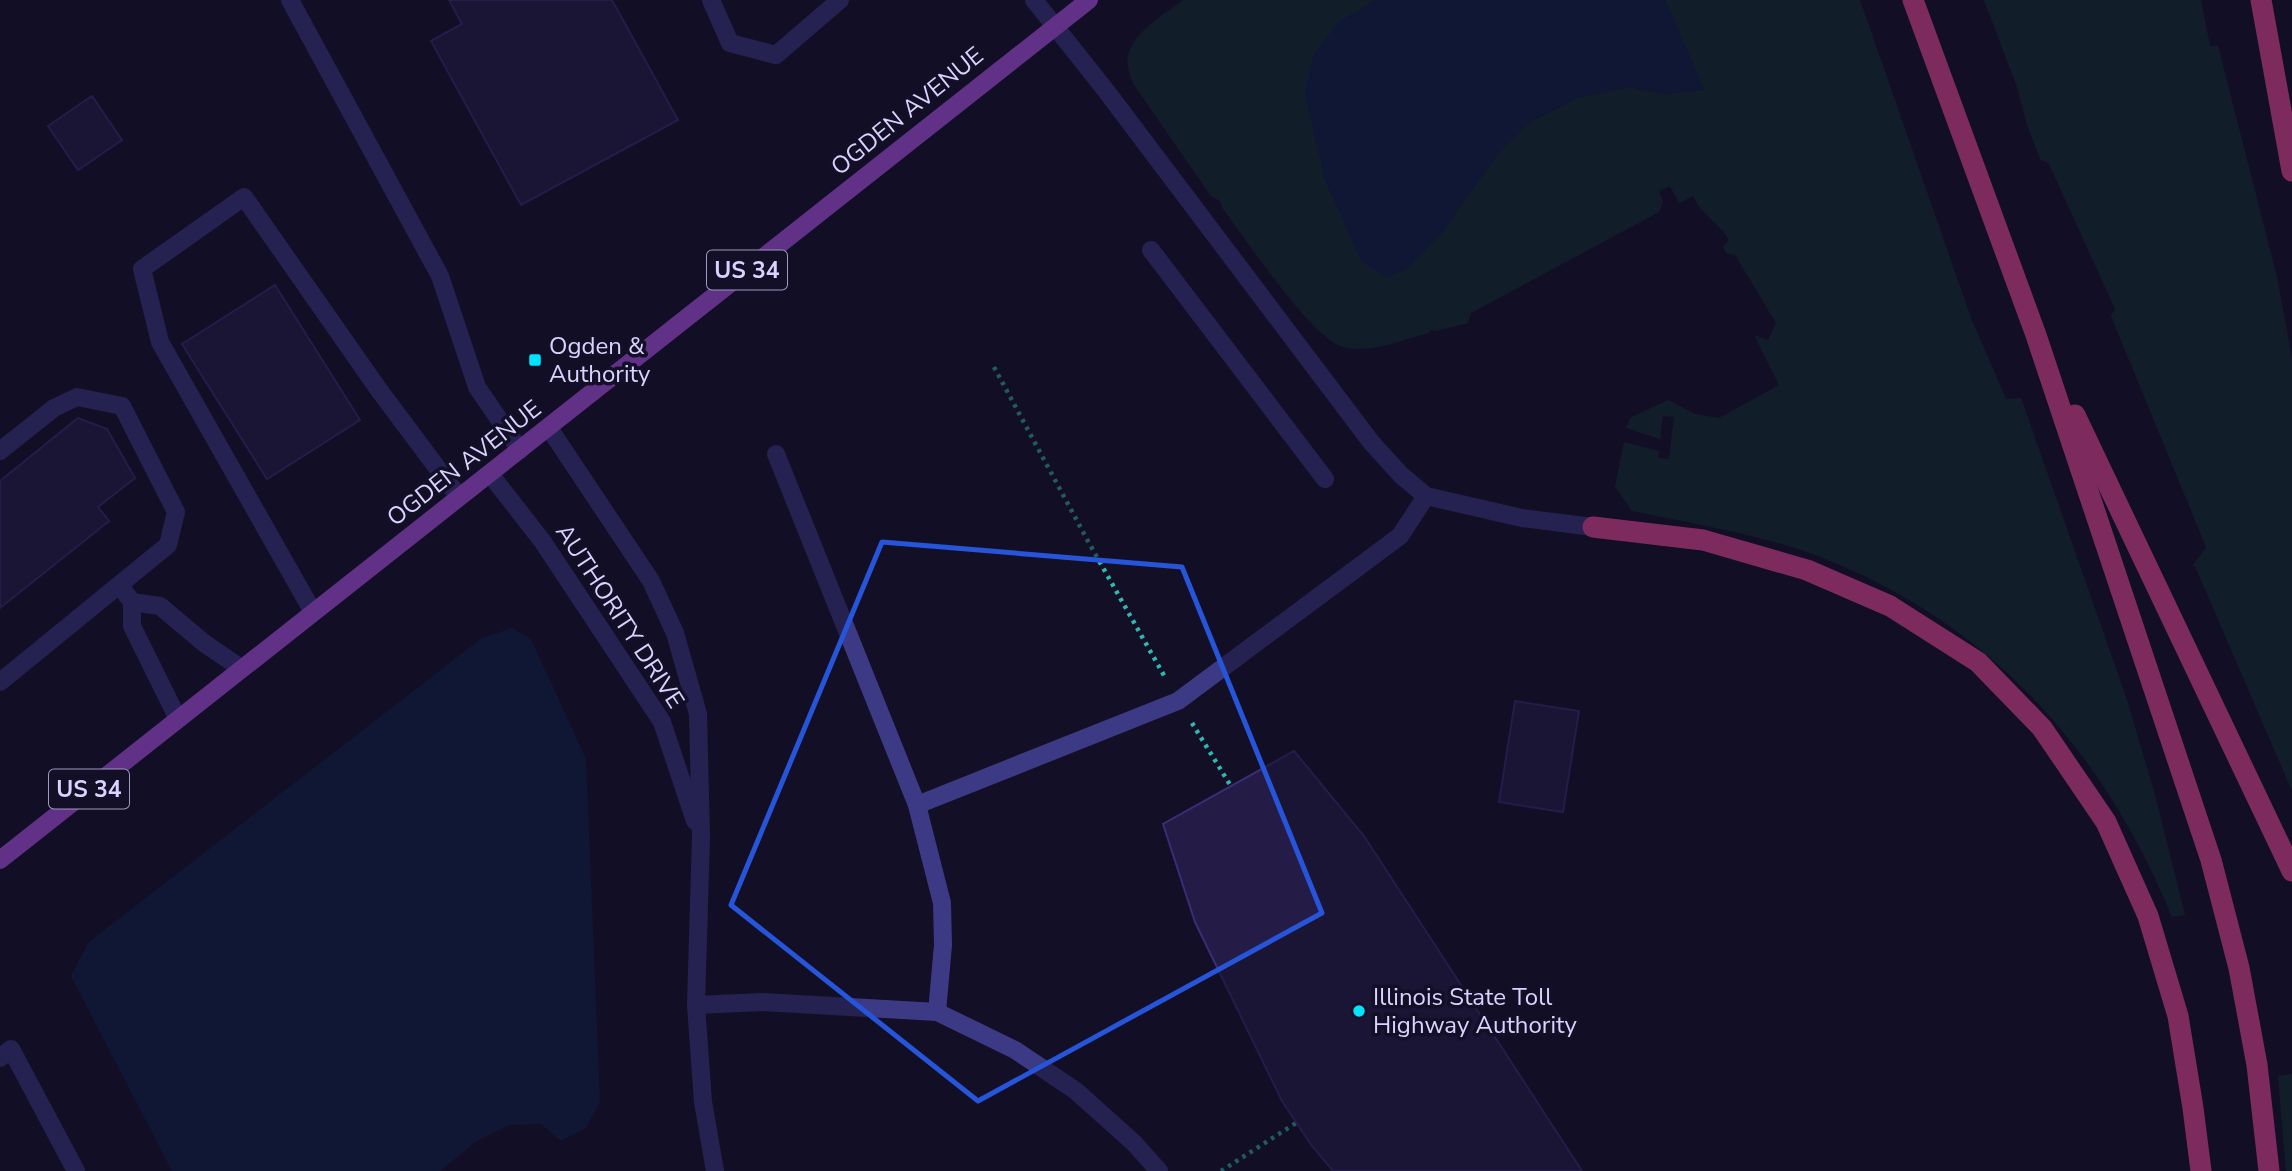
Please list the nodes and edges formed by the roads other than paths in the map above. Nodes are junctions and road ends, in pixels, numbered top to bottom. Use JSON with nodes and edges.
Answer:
{"nodes":[{"id":1,"x":290,"y":0,"type":"edge"},
{"id":2,"x":711,"y":0,"type":"edge"},
{"id":3,"x":840,"y":0,"type":"edge"},
{"id":4,"x":1034,"y":0,"type":"edge"},
{"id":5,"x":1089,"y":0,"type":"edge"},
{"id":6,"x":1913,"y":0,"type":"edge"},
{"id":7,"x":2261,"y":0,"type":"edge"},
{"id":8,"x":1056,"y":26,"type":"junction"},
{"id":9,"x":2292,"y":171,"type":"edge"},
{"id":10,"x":1151,"y":250,"type":"dead end"},
{"id":11,"x":2036,"y":334,"type":"junction"},
{"id":12,"x":549,"y":428,"type":"junction"},
{"id":13,"x":520,"y":450,"type":"junction"},
{"id":14,"x":0,"y":451,"type":"edge"},
{"id":15,"x":776,"y":453,"type":"dead end"},
{"id":16,"x":490,"y":474,"type":"junction"},
{"id":17,"x":1325,"y":479,"type":"dead end"},
{"id":18,"x":1426,"y":496,"type":"junction"},
{"id":19,"x":459,"y":497,"type":"junction"},
{"id":20,"x":1593,"y":527,"type":"joint"},
{"id":21,"x":120,"y":586,"type":"junction"},
{"id":22,"x":132,"y":602,"type":"junction"},
{"id":23,"x":313,"y":612,"type":"junction"},
{"id":24,"x":242,"y":669,"type":"junction"},
{"id":25,"x":0,"y":682,"type":"edge"},
{"id":26,"x":178,"y":719,"type":"junction"},
{"id":27,"x":917,"y":806,"type":"junction"},
{"id":28,"x":701,"y":837,"type":"junction"},
{"id":29,"x":0,"y":860,"type":"edge"},
{"id":30,"x":2292,"y":871,"type":"edge"},
{"id":31,"x":696,"y":1004,"type":"junction"},
{"id":32,"x":937,"y":1012,"type":"junction"},
{"id":33,"x":0,"y":1058,"type":"edge"},
{"id":34,"x":76,"y":1171,"type":"edge"},
{"id":35,"x":715,"y":1171,"type":"edge"},
{"id":36,"x":1159,"y":1171,"type":"edge"},
{"id":37,"x":2201,"y":1171,"type":"edge"},
{"id":38,"x":2269,"y":1171,"type":"edge"}],
"edges":[{"from":1,"to":13,"type":"street"},
{"from":2,"to":3,"type":"street"},
{"from":4,"to":8,"type":"street"},
{"from":5,"to":8,"type":"main road","name":"OGDEN AVENUE","number":"US 34"},
{"from":6,"to":11,"type":"highway"},
{"from":7,"to":9,"type":"highway"},
{"from":8,"to":12,"type":"main road","name":"OGDEN AVENUE","number":"US 34"},
{"from":8,"to":18,"type":"street"},
{"from":10,"to":17,"type":"street"},
{"from":11,"to":30,"type":"highway"},
{"from":11,"to":38,"type":"highway"},
{"from":12,"to":13,"type":"main road","name":"OGDEN AVENUE","number":"US 34"},
{"from":12,"to":28,"type":"street","name":"AUTHORITY DRIVE"},
{"from":13,"to":16,"type":"main road","name":"OGDEN AVENUE","number":"US 34"},
{"from":14,"to":21,"type":"street"},
{"from":15,"to":27,"type":"street"},
{"from":16,"to":19,"type":"main road","name":"OGDEN AVENUE","number":"US 34"},
{"from":16,"to":28,"type":"street","name":"AUTHORITY DRIVE"},
{"from":18,"to":20,"type":"street"},
{"from":18,"to":27,"type":"street"},
{"from":19,"to":23,"type":"main road","name":"OGDEN AVENUE","number":"US 34"},
{"from":19,"to":23,"type":"street"},
{"from":20,"to":37,"type":"highway"},
{"from":21,"to":22,"type":"street"},
{"from":21,"to":25,"type":"street"},
{"from":22,"to":24,"type":"street"},
{"from":22,"to":26,"type":"street"},
{"from":23,"to":24,"type":"main road","name":"OGDEN AVENUE","number":"US 34"},
{"from":24,"to":26,"type":"main road","name":"OGDEN AVENUE","number":"US 34"},
{"from":26,"to":29,"type":"main road","name":"OGDEN AVENUE","number":"US 34"},
{"from":27,"to":32,"type":"street"},
{"from":28,"to":31,"type":"street","name":"AUTHORITY DRIVE"},
{"from":31,"to":32,"type":"street"},
{"from":31,"to":35,"type":"street","name":"AUTHORITY DRIVE"},
{"from":32,"to":36,"type":"street"},
{"from":33,"to":34,"type":"street"}]}
